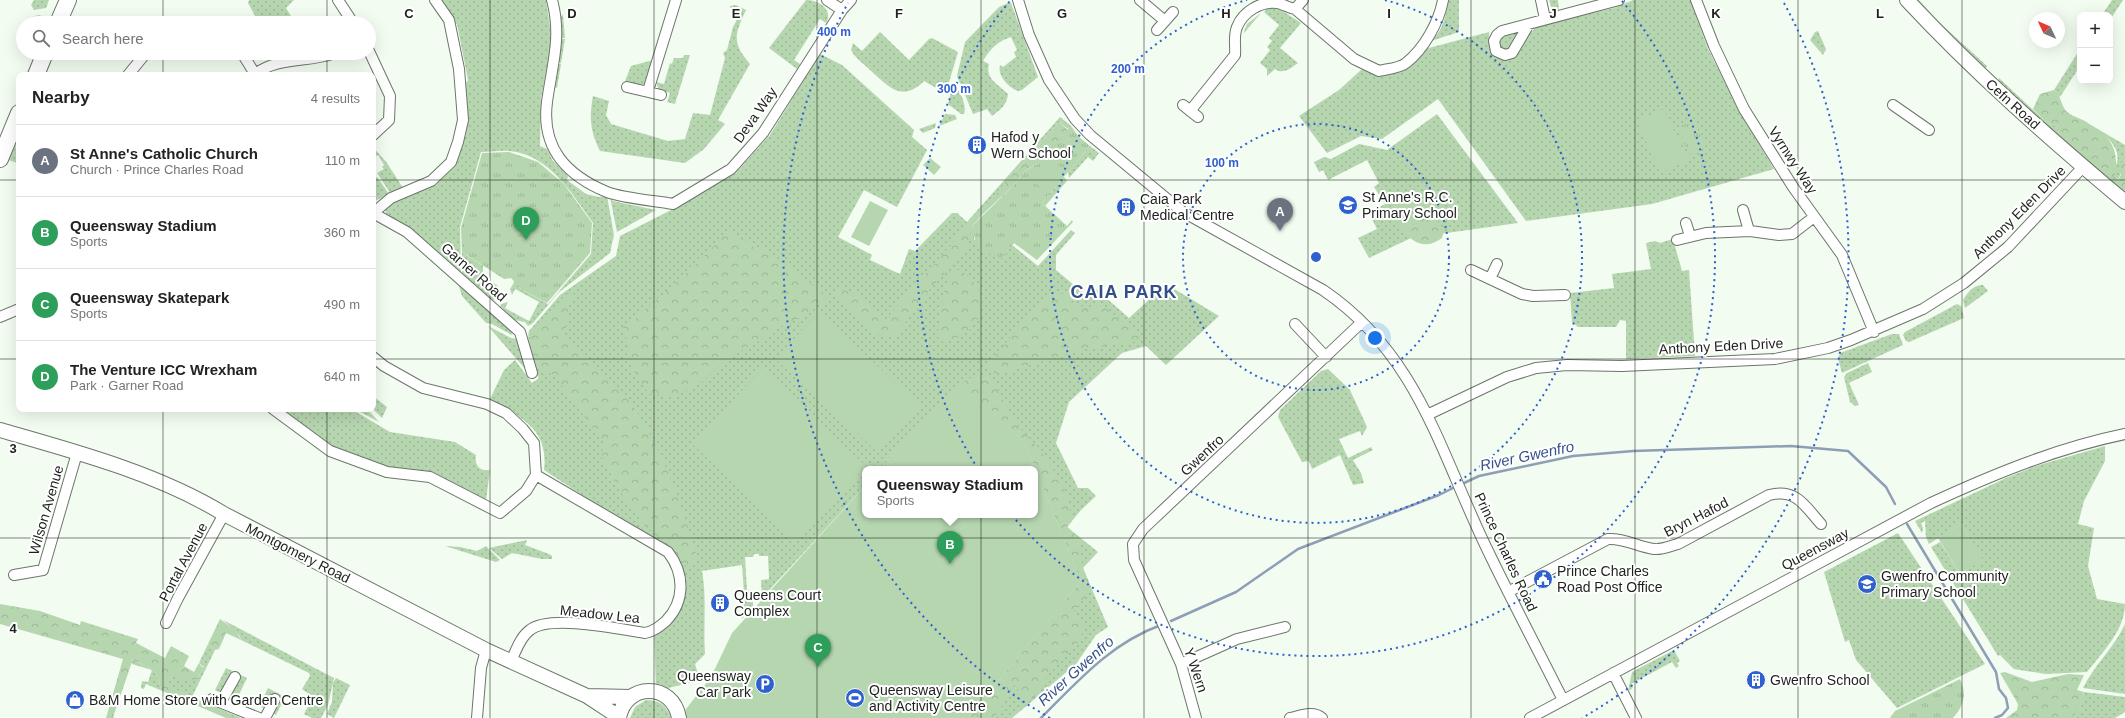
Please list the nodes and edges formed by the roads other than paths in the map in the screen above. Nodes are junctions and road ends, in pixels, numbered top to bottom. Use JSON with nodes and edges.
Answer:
{"nodes":[{"id":1,"x":68,"y":0,"type":"edge"},
{"id":2,"x":338,"y":0,"type":"edge"},
{"id":3,"x":436,"y":0,"type":"edge"},
{"id":4,"x":552,"y":0,"type":"edge"},
{"id":5,"x":676,"y":0,"type":"edge"},
{"id":6,"x":827,"y":0,"type":"edge"},
{"id":7,"x":851,"y":0,"type":"edge"},
{"id":8,"x":1018,"y":0,"type":"edge"},
{"id":9,"x":1140,"y":0,"type":"edge"},
{"id":10,"x":1303,"y":0,"type":"edge"},
{"id":11,"x":1443,"y":0,"type":"edge"},
{"id":12,"x":1541,"y":0,"type":"edge"},
{"id":13,"x":1619,"y":0,"type":"edge"},
{"id":14,"x":1696,"y":0,"type":"edge"},
{"id":15,"x":1907,"y":0,"type":"edge"},
{"id":16,"x":1295,"y":9,"type":"junction"},
{"id":17,"x":842,"y":10,"type":"junction"},
{"id":18,"x":1173,"y":12,"type":"dead end"},
{"id":19,"x":61,"y":16,"type":"edge"},
{"id":20,"x":348,"y":16,"type":"edge"},
{"id":21,"x":1544,"y":19,"type":"junction"},
{"id":22,"x":1165,"y":21,"type":"junction"},
{"id":23,"x":1529,"y":24,"type":"dead end"},
{"id":24,"x":1157,"y":30,"type":"dead end"},
{"id":25,"x":42,"y":60,"type":"edge"},
{"id":26,"x":140,"y":60,"type":"edge"},
{"id":27,"x":246,"y":60,"type":"edge"},
{"id":28,"x":291,"y":60,"type":"edge"},
{"id":29,"x":373,"y":60,"type":"edge"},
{"id":30,"x":37,"y":72,"type":"edge"},
{"id":31,"x":130,"y":72,"type":"edge"},
{"id":32,"x":253,"y":72,"type":"edge"},
{"id":33,"x":258,"y":72,"type":"edge"},
{"id":34,"x":627,"y":87,"type":"dead end"},
{"id":35,"x":648,"y":91,"type":"junction"},
{"id":36,"x":661,"y":94,"type":"dead end"},
{"id":37,"x":1893,"y":105,"type":"dead end"},
{"id":38,"x":1190,"y":111,"type":"dead end"},
{"id":39,"x":12,"y":127,"type":"edge"},
{"id":40,"x":1929,"y":130,"type":"dead end"},
{"id":41,"x":376,"y":132,"type":"edge"},
{"id":42,"x":0,"y":159,"type":"edge"},
{"id":43,"x":2083,"y":167,"type":"junction"},
{"id":44,"x":2125,"y":202,"type":"edge"},
{"id":45,"x":376,"y":210,"type":"edge"},
{"id":46,"x":1743,"y":210,"type":"dead end"},
{"id":47,"x":376,"y":215,"type":"edge"},
{"id":48,"x":1814,"y":217,"type":"junction"},
{"id":49,"x":1686,"y":223,"type":"dead end"},
{"id":50,"x":1750,"y":231,"type":"junction"},
{"id":51,"x":1690,"y":236,"type":"junction"},
{"id":52,"x":1677,"y":240,"type":"dead end"},
{"id":53,"x":1497,"y":264,"type":"dead end"},
{"id":54,"x":1471,"y":270,"type":"dead end"},
{"id":55,"x":1490,"y":279,"type":"junction"},
{"id":56,"x":1565,"y":295,"type":"dead end"},
{"id":57,"x":16,"y":310,"type":"edge"},
{"id":58,"x":0,"y":317,"type":"edge"},
{"id":59,"x":1362,"y":322,"type":"junction"},
{"id":60,"x":1295,"y":324,"type":"dead end"},
{"id":61,"x":1874,"y":332,"type":"junction"},
{"id":62,"x":1326,"y":357,"type":"junction"},
{"id":63,"x":376,"y":359,"type":"edge"},
{"id":64,"x":532,"y":373,"type":"dead end"},
{"id":65,"x":277,"y":412,"type":"edge"},
{"id":66,"x":1428,"y":415,"type":"junction"},
{"id":67,"x":0,"y":430,"type":"edge"},
{"id":68,"x":2125,"y":434,"type":"edge"},
{"id":69,"x":77,"y":453,"type":"junction"},
{"id":70,"x":536,"y":475,"type":"junction"},
{"id":71,"x":224,"y":514,"type":"junction"},
{"id":72,"x":1821,"y":524,"type":"dead end"},
{"id":73,"x":14,"y":575,"type":"dead end"},
{"id":74,"x":1508,"y":592,"type":"junction"},
{"id":75,"x":166,"y":623,"type":"dead end"},
{"id":76,"x":1285,"y":627,"type":"dead end"},
{"id":77,"x":1168,"y":632,"type":"joint"},
{"id":78,"x":486,"y":650,"type":"junction"},
{"id":79,"x":511,"y":661,"type":"junction"},
{"id":80,"x":1181,"y":664,"type":"junction"},
{"id":81,"x":1612,"y":673,"type":"junction"},
{"id":82,"x":235,"y":677,"type":"dead end"},
{"id":83,"x":588,"y":696,"type":"junction"},
{"id":84,"x":631,"y":697,"type":"junction"},
{"id":85,"x":275,"y":699,"type":"dead end"},
{"id":86,"x":1563,"y":700,"type":"junction"},
{"id":87,"x":619,"y":717,"type":"edge"},
{"id":88,"x":259,"y":718,"type":"edge"},
{"id":89,"x":265,"y":718,"type":"edge"},
{"id":90,"x":477,"y":718,"type":"edge"},
{"id":91,"x":679,"y":718,"type":"edge"},
{"id":92,"x":1196,"y":718,"type":"edge"},
{"id":93,"x":1290,"y":718,"type":"edge"},
{"id":94,"x":1322,"y":718,"type":"edge"},
{"id":95,"x":1530,"y":718,"type":"edge"},
{"id":96,"x":1636,"y":718,"type":"edge"}],
"edges":[{"from":1,"to":19,"type":"main road"},
{"from":2,"to":20,"type":"street"},
{"from":3,"to":45,"type":"street"},
{"from":4,"to":17,"type":"street","name":"Deva Way"},
{"from":5,"to":35,"type":"street"},
{"from":6,"to":17,"type":"street"},
{"from":7,"to":17,"type":"street","name":"Deva Way"},
{"from":8,"to":59,"type":"street","name":"Prince Charles Road"},
{"from":9,"to":22,"type":"street"},
{"from":10,"to":16,"type":"street"},
{"from":11,"to":16,"type":"street"},
{"from":12,"to":21,"type":"street"},
{"from":13,"to":21,"type":"street"},
{"from":14,"to":48,"type":"street","name":"Vyrnwy Way"},
{"from":15,"to":43,"type":"street","name":"Cefn Road"},
{"from":16,"to":38,"type":"street"},
{"from":18,"to":22,"type":"street"},
{"from":21,"to":23,"type":"street"},
{"from":22,"to":24,"type":"street"},
{"from":25,"to":30,"type":"main road"},
{"from":26,"to":31,"type":"street"},
{"from":27,"to":32,"type":"street"},
{"from":28,"to":33,"type":"street"},
{"from":29,"to":41,"type":"street"},
{"from":34,"to":35,"type":"street"},
{"from":35,"to":36,"type":"street"},
{"from":37,"to":40,"type":"street"},
{"from":39,"to":42,"type":"main road"},
{"from":43,"to":44,"type":"street","name":"Cefn Road"},
{"from":43,"to":61,"type":"street","name":"Anthony Eden Drive"},
{"from":46,"to":50,"type":"street"},
{"from":47,"to":64,"type":"street","name":"Garner Road"},
{"from":48,"to":50,"type":"street"},
{"from":48,"to":61,"type":"street","name":"Vyrnwy Way"},
{"from":49,"to":51,"type":"street"},
{"from":50,"to":51,"type":"street"},
{"from":51,"to":52,"type":"street"},
{"from":53,"to":55,"type":"street"},
{"from":54,"to":55,"type":"street"},
{"from":55,"to":56,"type":"street"},
{"from":57,"to":58,"type":"street"},
{"from":59,"to":62,"type":"street","name":"Gwenfro"},
{"from":59,"to":66,"type":"street","name":"Prince Charles Road"},
{"from":60,"to":62,"type":"street"},
{"from":61,"to":66,"type":"street","name":"Anthony Eden Drive"},
{"from":62,"to":77,"type":"street","name":"Gwenfro"},
{"from":63,"to":70,"type":"street"},
{"from":65,"to":70,"type":"street"},
{"from":66,"to":74,"type":"street","name":"Prince Charles Road"},
{"from":67,"to":69,"type":"street","name":"Montgomery Road"},
{"from":68,"to":81,"type":"street","name":"Queensway"},
{"from":69,"to":71,"type":"street","name":"Montgomery Road"},
{"from":69,"to":73,"type":"street","name":"Wilson Avenue"},
{"from":70,"to":79,"type":"street","name":"Meadow Lea"},
{"from":71,"to":75,"type":"street","name":"Portal Avenue"},
{"from":71,"to":78,"type":"street","name":"Montgomery Road"},
{"from":72,"to":74,"type":"street","name":"Bryn Hafod"},
{"from":74,"to":86,"type":"street","name":"Prince Charles Road"},
{"from":76,"to":80,"type":"street"},
{"from":77,"to":80,"type":"street","name":"Y Wern"},
{"from":78,"to":79,"type":"street","name":"Montgomery Road"},
{"from":78,"to":90,"type":"street"},
{"from":79,"to":83,"type":"street","name":"Montgomery Road"},
{"from":80,"to":92,"type":"street","name":"Y Wern"},
{"from":81,"to":86,"type":"street","name":"Queensway"},
{"from":81,"to":96,"type":"street"},
{"from":82,"to":88,"type":"street"},
{"from":83,"to":84,"type":"street","name":"Montgomery Road"},
{"from":83,"to":87,"type":"street","name":"Montgomery Road"},
{"from":84,"to":87,"type":"street"},
{"from":84,"to":91,"type":"street"},
{"from":85,"to":89,"type":"street"},
{"from":86,"to":95,"type":"street","name":"Queensway"},
{"from":93,"to":94,"type":"street"}]}
